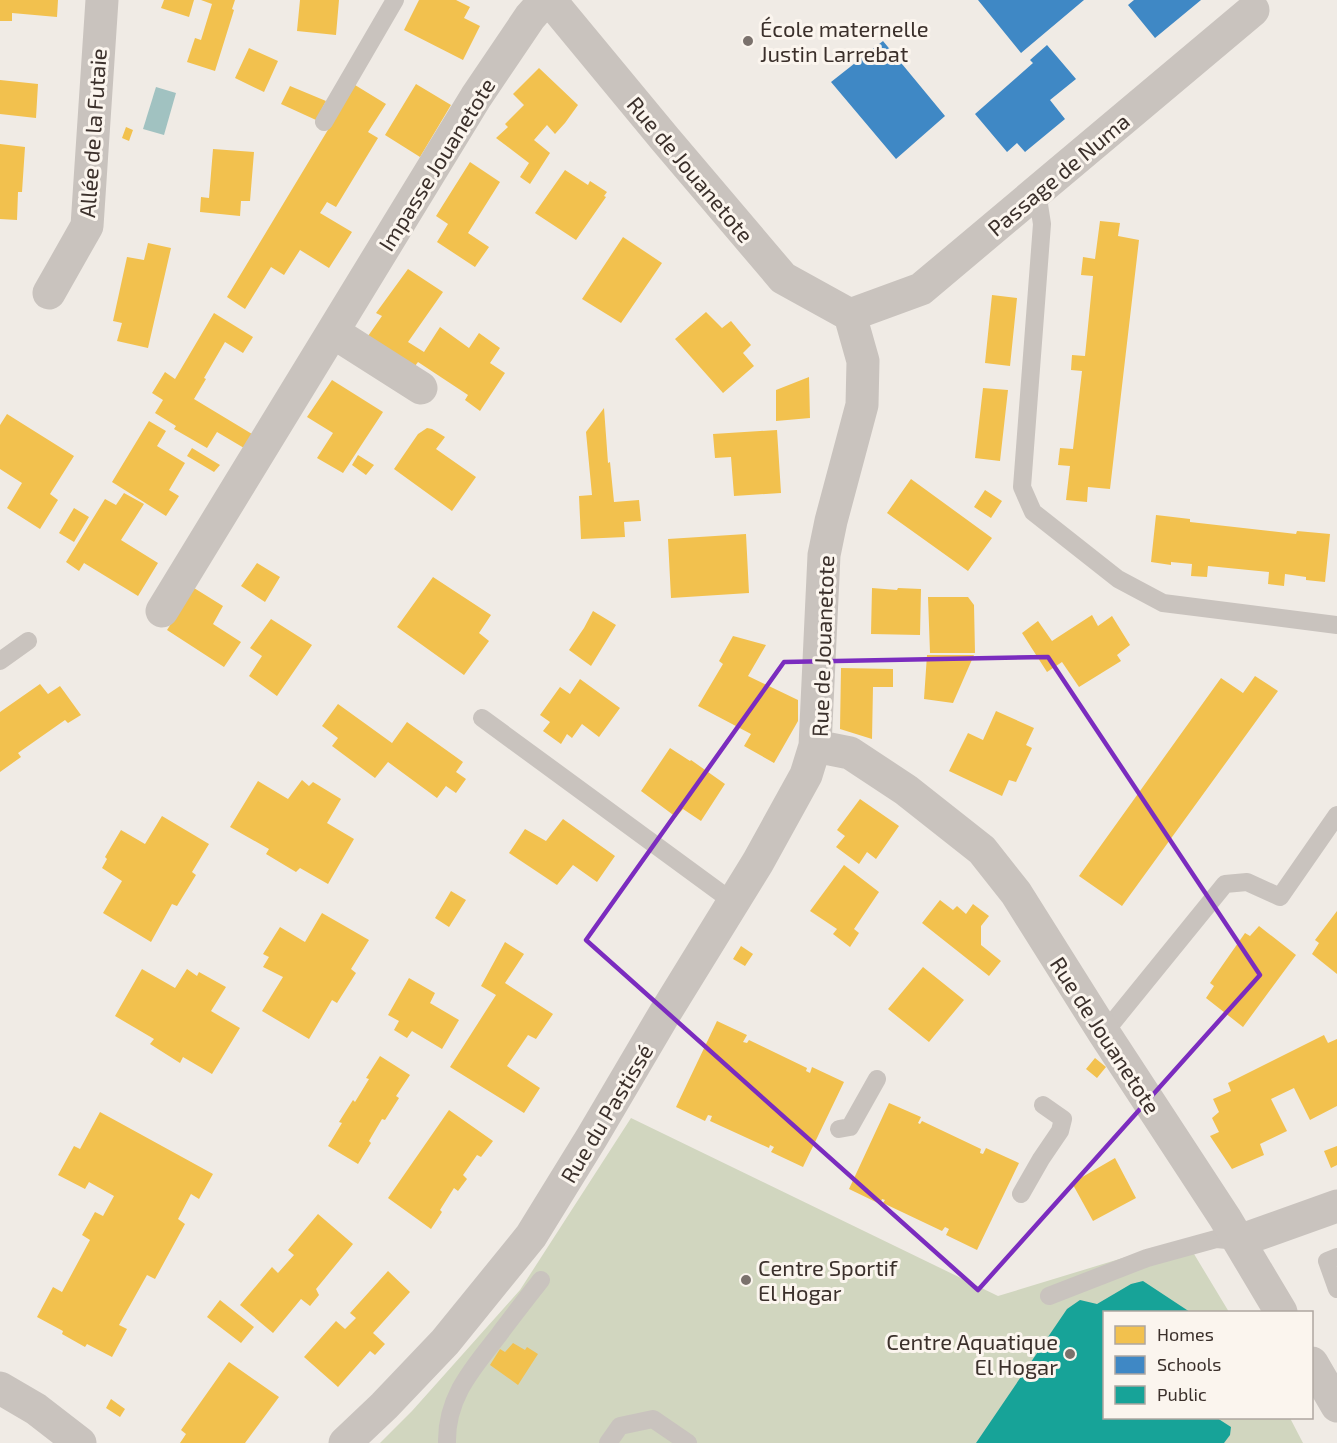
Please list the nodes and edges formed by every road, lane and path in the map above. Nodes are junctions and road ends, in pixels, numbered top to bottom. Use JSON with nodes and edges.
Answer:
{"nodes":[{"id":1,"x":102,"y":0,"type":"edge"},
{"id":2,"x":394,"y":0,"type":"edge"},
{"id":3,"x":545,"y":0,"type":"edge"},
{"id":4,"x":550,"y":0,"type":"edge"},
{"id":5,"x":1253,"y":10,"type":"dead end"},
{"id":6,"x":324,"y":122,"type":"dead end"},
{"id":7,"x":1037,"y":192,"type":"junction"},
{"id":8,"x":49,"y":293,"type":"dead end"},
{"id":9,"x":850,"y":315,"type":"junction"},
{"id":10,"x":333,"y":332,"type":"junction"},
{"id":11,"x":421,"y":388,"type":"dead end"},
{"id":12,"x":162,"y":611,"type":"dead end"},
{"id":13,"x":1337,"y":625,"type":"edge"},
{"id":14,"x":28,"y":641,"type":"dead end"},
{"id":15,"x":0,"y":661,"type":"edge"},
{"id":16,"x":482,"y":718,"type":"dead end"},
{"id":17,"x":815,"y":746,"type":"junction"},
{"id":18,"x":1337,"y":815,"type":"edge"},
{"id":19,"x":733,"y":902,"type":"junction"},
{"id":20,"x":1104,"y":1033,"type":"junction"},
{"id":21,"x":877,"y":1079,"type":"dead end"},
{"id":22,"x":1043,"y":1105,"type":"dead end"},
{"id":23,"x":838,"y":1129,"type":"dead end"},
{"id":24,"x":1021,"y":1194,"type":"dead end"},
{"id":25,"x":1337,"y":1206,"type":"edge"},
{"id":26,"x":1239,"y":1241,"type":"junction"},
{"id":27,"x":1337,"y":1257,"type":"edge"},
{"id":28,"x":541,"y":1280,"type":"dead end"},
{"id":29,"x":1337,"y":1289,"type":"edge"},
{"id":30,"x":1049,"y":1296,"type":"dead end"},
{"id":31,"x":1280,"y":1311,"type":"edge"},
{"id":32,"x":1313,"y":1366,"type":"edge"},
{"id":33,"x":0,"y":1388,"type":"edge"},
{"id":34,"x":1337,"y":1406,"type":"edge"},
{"id":35,"x":80,"y":1443,"type":"edge"},
{"id":36,"x":345,"y":1443,"type":"edge"},
{"id":37,"x":447,"y":1443,"type":"edge"},
{"id":38,"x":608,"y":1443,"type":"edge"},
{"id":39,"x":688,"y":1443,"type":"edge"}],
"edges":[{"from":1,"to":8,"type":"street","name":"Allée de la Futaie"},
{"from":2,"to":6,"type":"lane"},
{"from":3,"to":10,"type":"street","name":"Impasse Jouanetote"},
{"from":4,"to":9,"type":"street","name":"Rue de Jouanetote"},
{"from":5,"to":7,"type":"street","name":"Passage de Numa"},
{"from":7,"to":9,"type":"street","name":"Passage de Numa"},
{"from":7,"to":13,"type":"lane"},
{"from":9,"to":17,"type":"street","name":"Rue de Jouanetote"},
{"from":10,"to":11,"type":"street"},
{"from":10,"to":12,"type":"street","name":"Impasse Jouanetote"},
{"from":14,"to":15,"type":"lane"},
{"from":16,"to":19,"type":"lane"},
{"from":17,"to":19,"type":"street","name":"Rue du Pastissé"},
{"from":17,"to":20,"type":"street","name":"Rue de Jouanetote"},
{"from":18,"to":20,"type":"lane"},
{"from":19,"to":36,"type":"street","name":"Rue du Pastissé"},
{"from":20,"to":26,"type":"street","name":"Rue de Jouanetote"},
{"from":21,"to":23,"type":"lane"},
{"from":22,"to":24,"type":"lane"},
{"from":25,"to":26,"type":"street"},
{"from":26,"to":30,"type":"lane"},
{"from":26,"to":31,"type":"street","name":"Rue de Jouanetote"},
{"from":27,"to":29,"type":"lane"},
{"from":28,"to":37,"type":"lane"},
{"from":32,"to":34,"type":"street"},
{"from":33,"to":35,"type":"street"},
{"from":38,"to":39,"type":"lane"}]}
